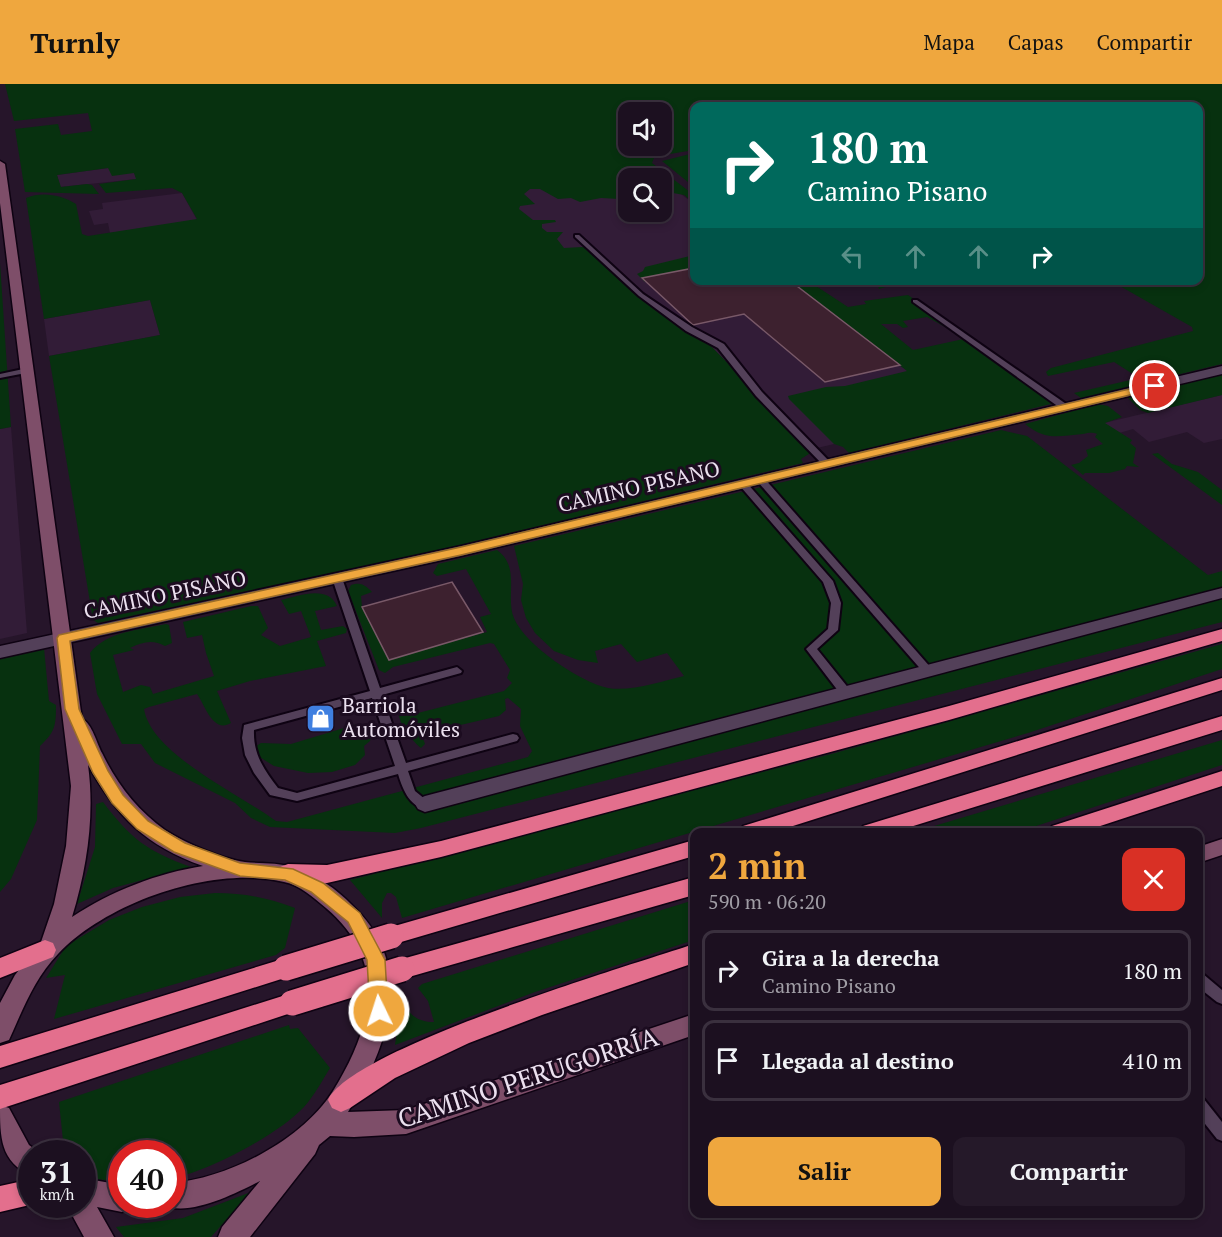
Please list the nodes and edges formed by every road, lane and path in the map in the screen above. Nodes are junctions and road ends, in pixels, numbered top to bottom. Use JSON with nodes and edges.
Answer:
{"nodes":[{"id":1,"x":0,"y":164,"type":"edge"},
{"id":2,"x":577,"y":236,"type":"dead end"},
{"id":3,"x":915,"y":301,"type":"dead end"},
{"id":4,"x":28,"y":370,"type":"junction"},
{"id":5,"x":1222,"y":370,"type":"edge"},
{"id":6,"x":0,"y":376,"type":"edge"},
{"id":7,"x":1066,"y":408,"type":"junction"},
{"id":8,"x":826,"y":464,"type":"junction"},
{"id":9,"x":761,"y":480,"type":"junction"},
{"id":10,"x":743,"y":484,"type":"junction"},
{"id":11,"x":337,"y":578,"type":"junction"},
{"id":12,"x":1222,"y":593,"type":"edge"},
{"id":13,"x":1222,"y":636,"type":"edge"},
{"id":14,"x":63,"y":638,"type":"junction"},
{"id":15,"x":0,"y":652,"type":"edge"},
{"id":16,"x":457,"y":670,"type":"dead end"},
{"id":17,"x":928,"y":671,"type":"junction"},
{"id":18,"x":1222,"y":684,"type":"edge"},
{"id":19,"x":376,"y":693,"type":"junction"},
{"id":20,"x":846,"y":693,"type":"junction"},
{"id":21,"x":72,"y":709,"type":"junction"},
{"id":22,"x":1222,"y":723,"type":"edge"},
{"id":23,"x":513,"y":738,"type":"dead end"},
{"id":24,"x":402,"y":769,"type":"junction"},
{"id":25,"x":1222,"y":778,"type":"edge"},
{"id":26,"x":425,"y":804,"type":"joint"},
{"id":27,"x":763,"y":828,"type":"edge"},
{"id":28,"x":883,"y":828,"type":"edge"},
{"id":29,"x":1071,"y":828,"type":"edge"},
{"id":30,"x":1222,"y":848,"type":"edge"},
{"id":31,"x":690,"y":850,"type":"edge"},
{"id":32,"x":1203,"y":854,"type":"edge"},
{"id":33,"x":240,"y":869,"type":"junction"},
{"id":34,"x":288,"y":873,"type":"junction"},
{"id":35,"x":690,"y":887,"type":"edge"},
{"id":36,"x":49,"y":947,"type":"junction"},
{"id":37,"x":690,"y":955,"type":"edge"},
{"id":38,"x":0,"y":968,"type":"edge"},
{"id":39,"x":1203,"y":982,"type":"edge"},
{"id":40,"x":1222,"y":998,"type":"edge"},
{"id":41,"x":690,"y":1026,"type":"edge"},
{"id":42,"x":0,"y":1032,"type":"edge"},
{"id":43,"x":0,"y":1057,"type":"edge"},
{"id":44,"x":0,"y":1097,"type":"edge"},
{"id":45,"x":340,"y":1100,"type":"junction"},
{"id":46,"x":1203,"y":1109,"type":"edge"},
{"id":47,"x":0,"y":1117,"type":"edge"},
{"id":48,"x":322,"y":1126,"type":"junction"},
{"id":49,"x":1222,"y":1134,"type":"edge"},
{"id":50,"x":18,"y":1150,"type":"edge"},
{"id":51,"x":186,"y":1194,"type":"edge"},
{"id":52,"x":18,"y":1195,"type":"edge"},
{"id":53,"x":0,"y":1199,"type":"edge"},
{"id":54,"x":88,"y":1218,"type":"edge"},
{"id":55,"x":100,"y":1237,"type":"edge"},
{"id":56,"x":232,"y":1237,"type":"edge"}],
"edges":[{"from":1,"to":4,"type":"street"},
{"from":2,"to":8,"type":"lane"},
{"from":3,"to":7,"type":"lane"},
{"from":4,"to":6,"type":"lane"},
{"from":4,"to":14,"type":"street"},
{"from":5,"to":7,"type":"street","name":"CAMINO PISANO"},
{"from":7,"to":8,"type":"street","name":"CAMINO PISANO"},
{"from":8,"to":9,"type":"street","name":"CAMINO PISANO"},
{"from":9,"to":10,"type":"street","name":"CAMINO PISANO"},
{"from":9,"to":17,"type":"lane"},
{"from":10,"to":11,"type":"street","name":"CAMINO PISANO"},
{"from":10,"to":20,"type":"lane"},
{"from":11,"to":14,"type":"street","name":"CAMINO PISANO"},
{"from":11,"to":19,"type":"lane"},
{"from":12,"to":17,"type":"street"},
{"from":13,"to":34,"type":"highway"},
{"from":14,"to":15,"type":"street","name":"CAMINO PISANO"},
{"from":14,"to":21,"type":"street"},
{"from":16,"to":19,"type":"lane"},
{"from":17,"to":20,"type":"street"},
{"from":18,"to":27,"type":"highway"},
{"from":19,"to":24,"type":"lane"},
{"from":19,"to":24,"type":"lane"},
{"from":20,"to":26,"type":"street"},
{"from":21,"to":33,"type":"street"},
{"from":21,"to":36,"type":"street"},
{"from":22,"to":28,"type":"highway"},
{"from":23,"to":24,"type":"lane"},
{"from":24,"to":26,"type":"lane"},
{"from":25,"to":29,"type":"highway"},
{"from":30,"to":32,"type":"street"},
{"from":31,"to":43,"type":"highway","bridge":true},
{"from":33,"to":34,"type":"street"},
{"from":33,"to":36,"type":"street"},
{"from":34,"to":45,"type":"street"},
{"from":35,"to":44,"type":"highway","bridge":true},
{"from":36,"to":38,"type":"highway"},
{"from":36,"to":42,"type":"street"},
{"from":37,"to":45,"type":"highway"},
{"from":39,"to":40,"type":"lane"},
{"from":41,"to":48,"type":"street","name":"CAMINO PERUGORRÍA"},
{"from":45,"to":48,"type":"street"},
{"from":46,"to":49,"type":"lane"},
{"from":47,"to":50,"type":"street"},
{"from":48,"to":51,"type":"street"},
{"from":48,"to":56,"type":"street"},
{"from":52,"to":53,"type":"highway"},
{"from":54,"to":55,"type":"street"}]}
